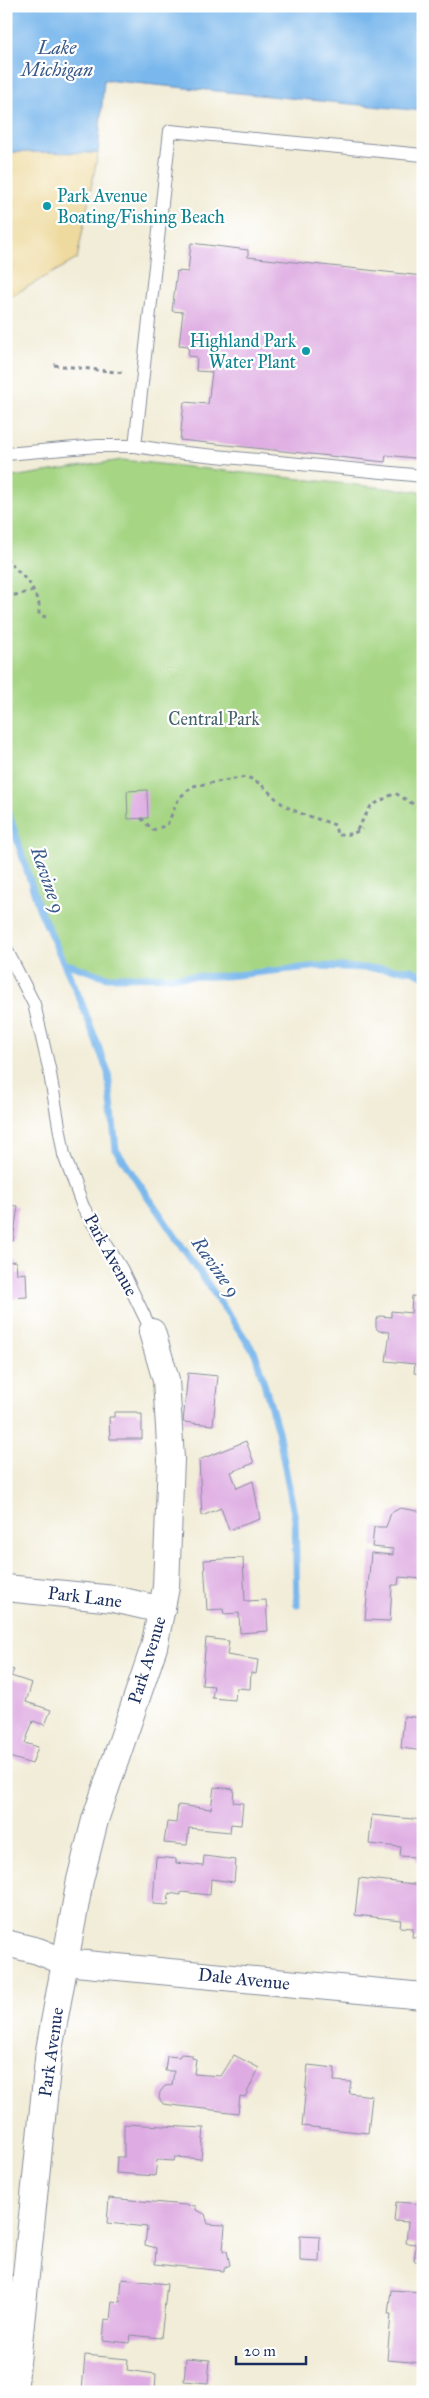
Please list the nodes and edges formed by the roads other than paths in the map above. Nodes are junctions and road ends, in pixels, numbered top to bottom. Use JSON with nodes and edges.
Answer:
{"nodes":[{"id":1,"x":423,"y":155,"type":"edge"},
{"id":2,"x":135,"y":446,"type":"junction"},
{"id":3,"x":6,"y":454,"type":"edge"},
{"id":4,"x":423,"y":476,"type":"edge"},
{"id":5,"x":6,"y":949,"type":"edge"},
{"id":6,"x":152,"y":1332,"type":"joint"},
{"id":7,"x":6,"y":1588,"type":"edge"},
{"id":8,"x":162,"y":1610,"type":"junction"},
{"id":9,"x":6,"y":1943,"type":"edge"},
{"id":10,"x":65,"y":1962,"type":"junction"},
{"id":11,"x":423,"y":1996,"type":"edge"},
{"id":12,"x":14,"y":2392,"type":"edge"}],
"edges":[{"from":1,"to":2,"type":"lane"},
{"from":2,"to":3,"type":"lane"},
{"from":2,"to":4,"type":"lane"},
{"from":5,"to":6,"type":"lane","name":"Park Avenue"},
{"from":6,"to":8,"type":"street","name":"Park Avenue"},
{"from":7,"to":8,"type":"street","name":"Park Lane"},
{"from":8,"to":10,"type":"street","name":"Park Avenue"},
{"from":9,"to":10,"type":"street","name":"Dale Avenue"},
{"from":10,"to":11,"type":"street","name":"Dale Avenue"},
{"from":10,"to":12,"type":"street","name":"Park Avenue"}]}
